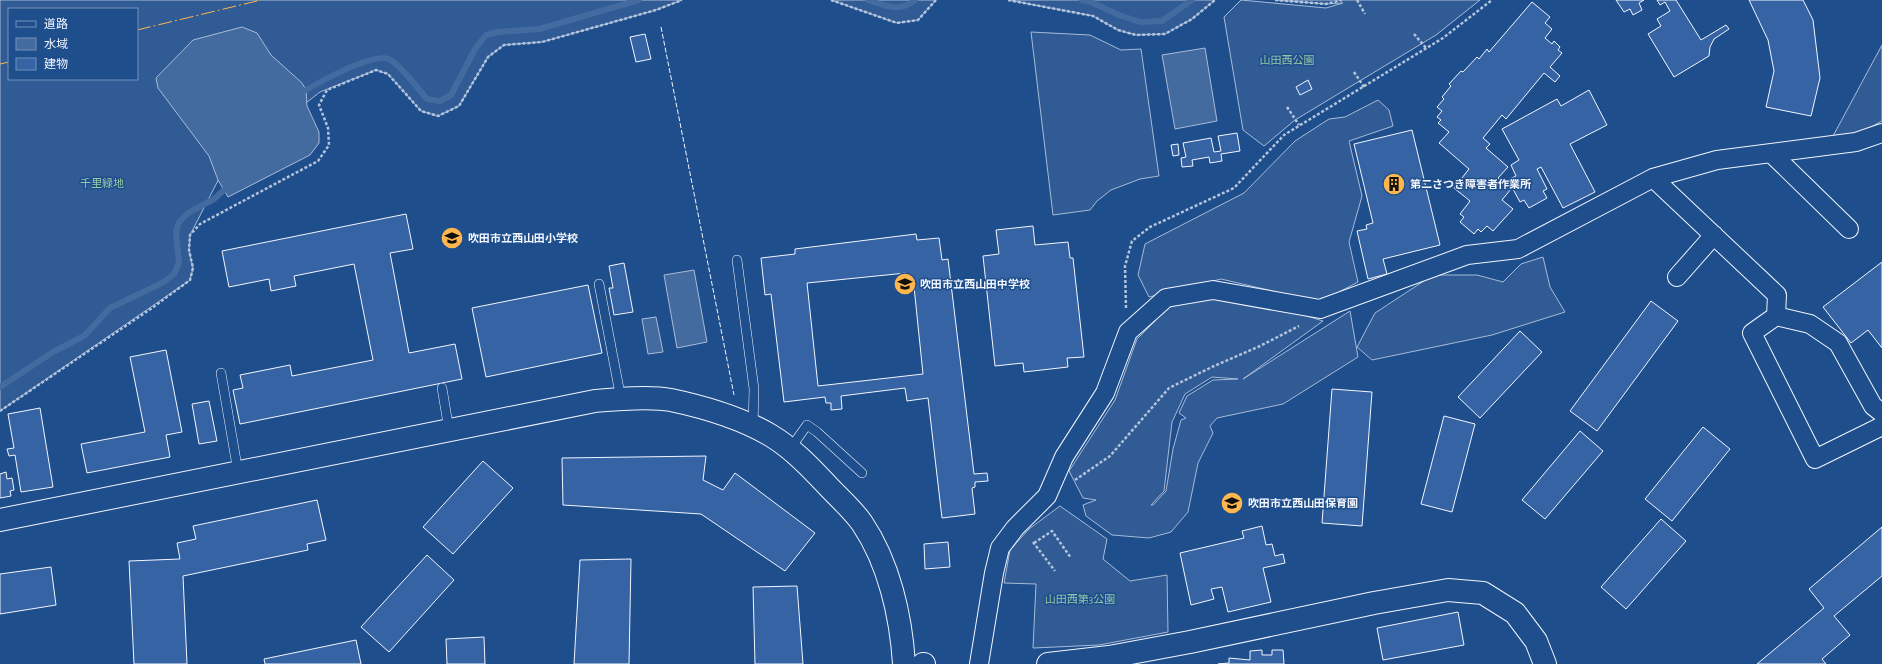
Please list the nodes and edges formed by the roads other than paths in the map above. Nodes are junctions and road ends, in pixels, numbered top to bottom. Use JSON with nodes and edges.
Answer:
{"nodes":[{"id":1,"x":1882,"y":133,"type":"edge"},
{"id":2,"x":1772,"y":154,"type":"junction"},
{"id":3,"x":1653,"y":178,"type":"junction"},
{"id":4,"x":1849,"y":229,"type":"dead end"},
{"id":5,"x":1714,"y":235,"type":"junction"},
{"id":6,"x":737,"y":260,"type":"dead end"},
{"id":7,"x":1677,"y":277,"type":"dead end"},
{"id":8,"x":599,"y":284,"type":"dead end"},
{"id":9,"x":1776,"y":316,"type":"junction"},
{"id":10,"x":221,"y":373,"type":"dead end"},
{"id":11,"x":442,"y":388,"type":"dead end"},
{"id":12,"x":621,"y":399,"type":"junction"},
{"id":13,"x":1882,"y":412,"type":"edge"},
{"id":14,"x":753,"y":426,"type":"junction"},
{"id":15,"x":1882,"y":426,"type":"edge"},
{"id":16,"x":449,"y":430,"type":"junction"},
{"id":17,"x":790,"y":449,"type":"junction"},
{"id":18,"x":238,"y":472,"type":"junction"},
{"id":19,"x":862,"y":473,"type":"dead end"},
{"id":20,"x":0,"y":520,"type":"edge"},
{"id":21,"x":904,"y":664,"type":"edge"},
{"id":22,"x":979,"y":664,"type":"edge"},
{"id":23,"x":1048,"y":664,"type":"edge"},
{"id":24,"x":1544,"y":664,"type":"edge"}],
"edges":[{"from":1,"to":2,"type":"street"},
{"from":2,"to":3,"type":"street"},
{"from":2,"to":4,"type":"street"},
{"from":3,"to":5,"type":"street"},
{"from":3,"to":22,"type":"street"},
{"from":5,"to":7,"type":"street"},
{"from":5,"to":9,"type":"street"},
{"from":6,"to":14,"type":"lane"},
{"from":8,"to":12,"type":"lane"},
{"from":9,"to":13,"type":"street"},
{"from":9,"to":15,"type":"street"},
{"from":10,"to":18,"type":"lane"},
{"from":11,"to":16,"type":"lane"},
{"from":12,"to":14,"type":"street"},
{"from":12,"to":16,"type":"street"},
{"from":14,"to":17,"type":"street"},
{"from":16,"to":18,"type":"street"},
{"from":17,"to":19,"type":"lane"},
{"from":17,"to":21,"type":"street"},
{"from":18,"to":20,"type":"street"},
{"from":23,"to":24,"type":"street"}]}
